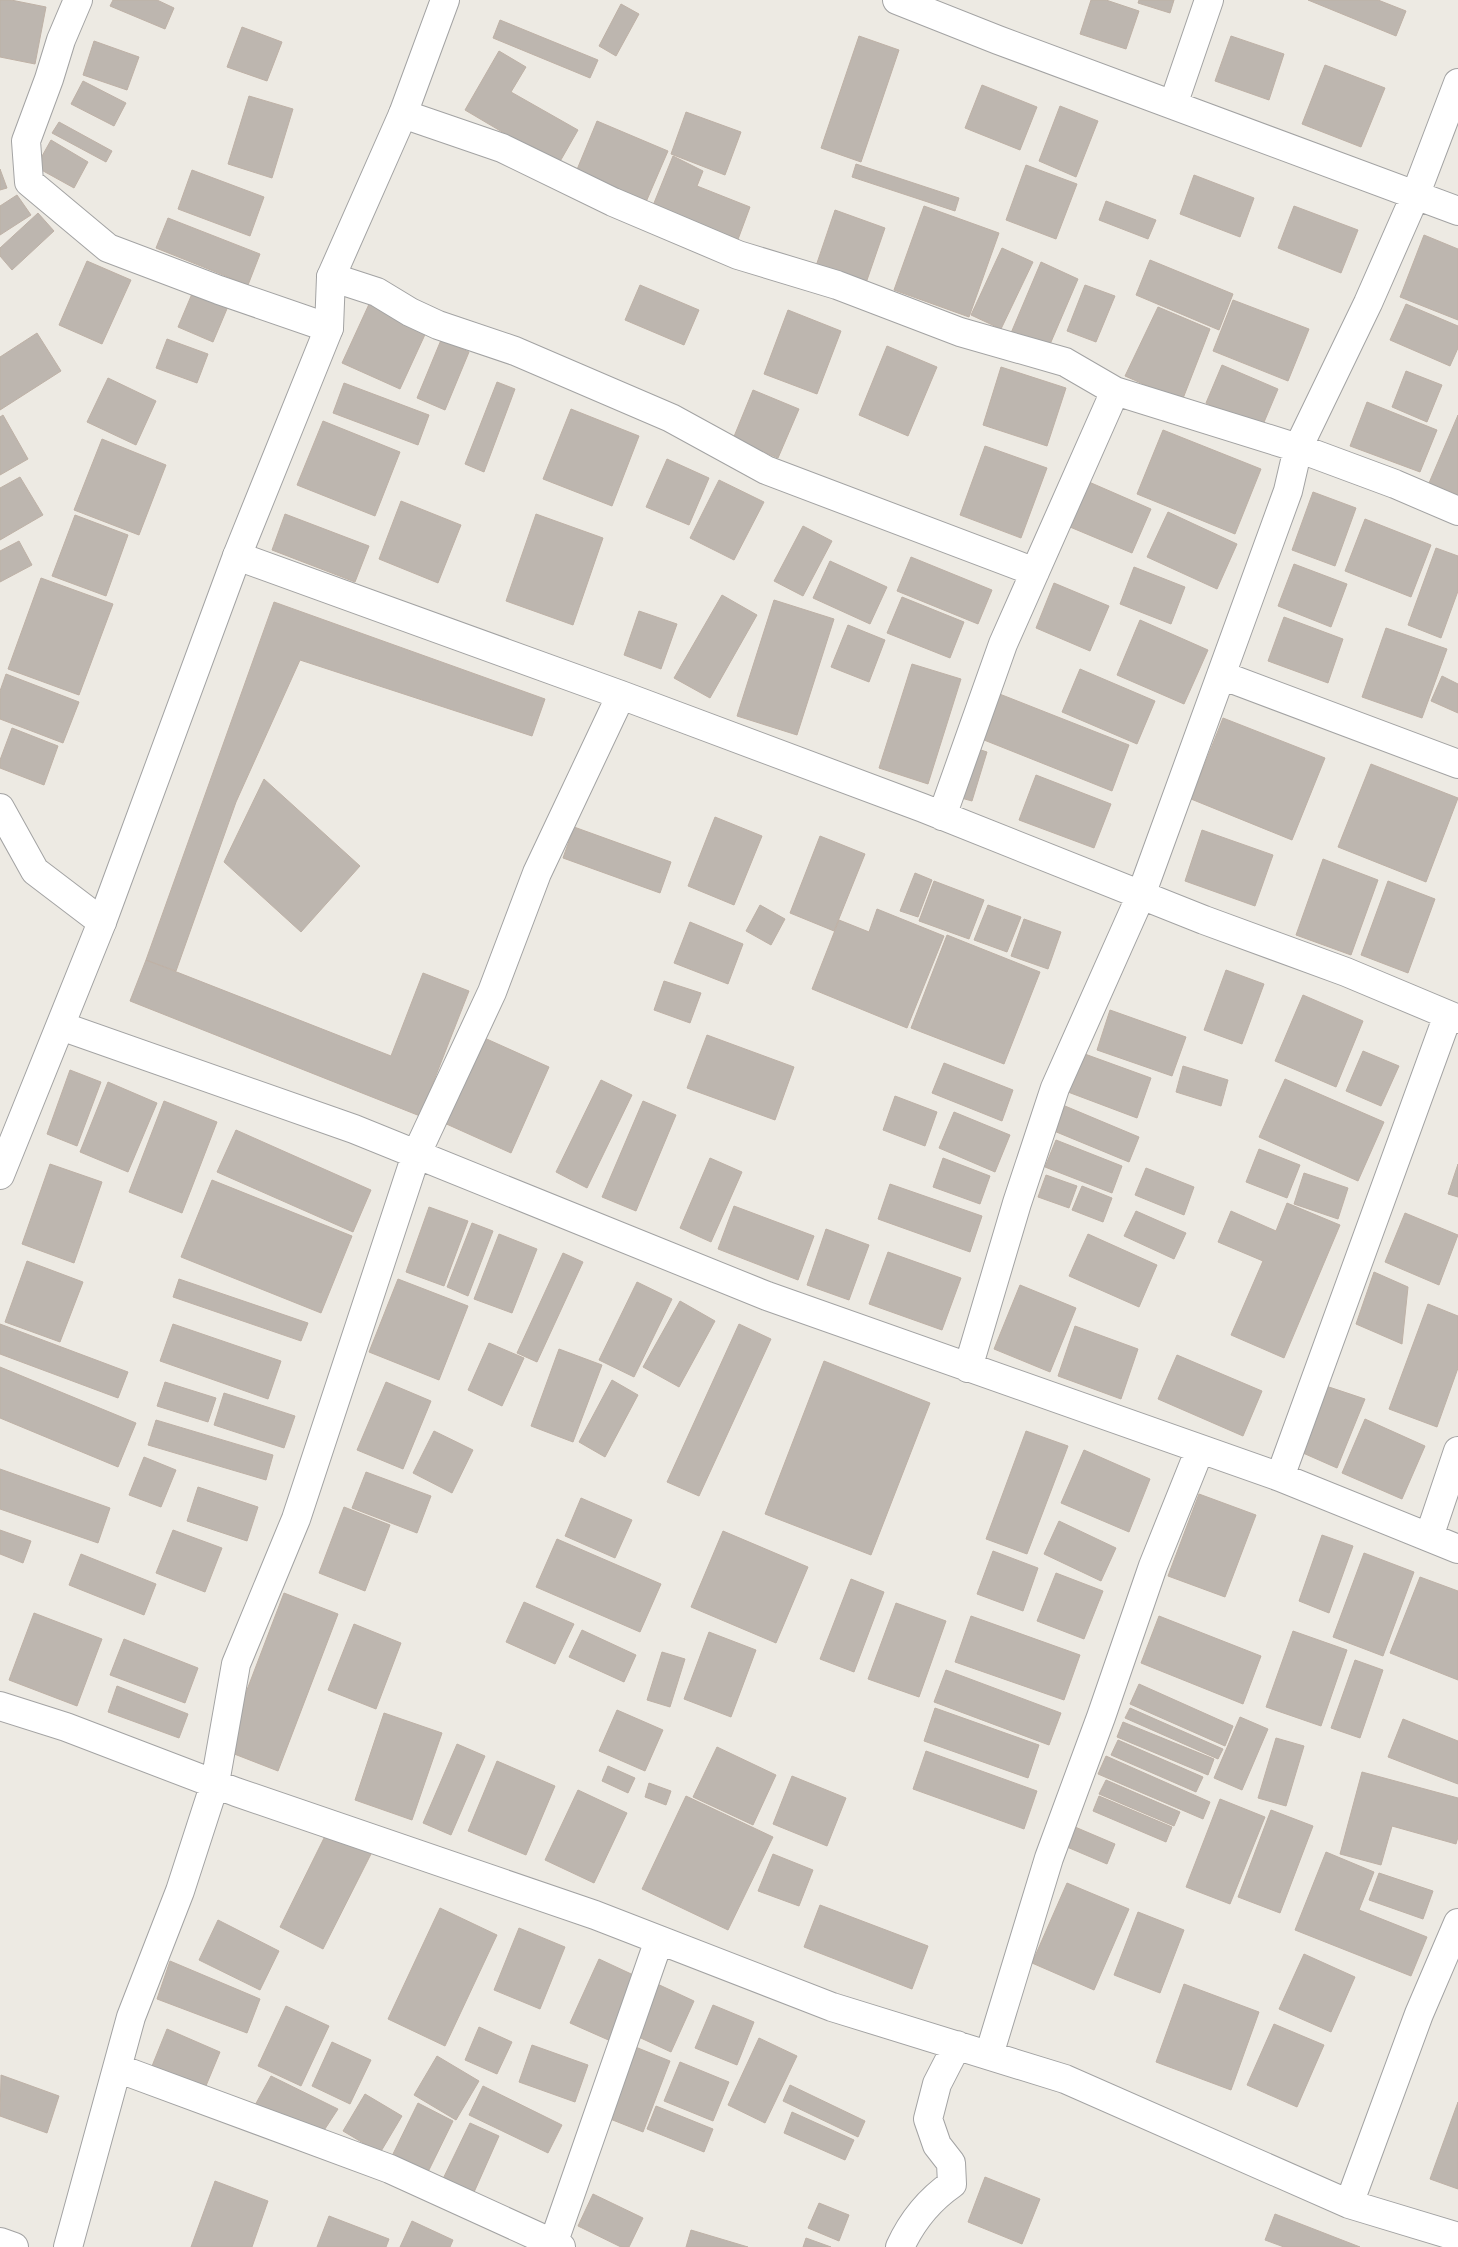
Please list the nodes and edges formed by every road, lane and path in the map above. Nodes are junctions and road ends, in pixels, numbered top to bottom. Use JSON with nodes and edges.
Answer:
{"nodes":[{"id":1,"x":78,"y":0,"type":"edge"},
{"id":2,"x":445,"y":0,"type":"edge"},
{"id":3,"x":897,"y":0,"type":"edge"},
{"id":4,"x":1209,"y":0,"type":"edge"},
{"id":5,"x":1458,"y":83,"type":"edge"},
{"id":6,"x":1173,"y":104,"type":"junction"},
{"id":7,"x":403,"y":114,"type":"junction"},
{"id":8,"x":1415,"y":196,"type":"junction"},
{"id":9,"x":1458,"y":211,"type":"edge"},
{"id":10,"x":331,"y":277,"type":"junction"},
{"id":11,"x":329,"y":328,"type":"junction"},
{"id":12,"x":1115,"y":391,"type":"junction"},
{"id":13,"x":1298,"y":448,"type":"junction"},
{"id":14,"x":1458,"y":511,"type":"edge"},
{"id":15,"x":236,"y":556,"type":"junction"},
{"id":16,"x":1035,"y":572,"type":"junction"},
{"id":17,"x":1221,"y":675,"type":"junction"},
{"id":18,"x":621,"y":695,"type":"junction"},
{"id":19,"x":1458,"y":764,"type":"edge"},
{"id":20,"x":0,"y":808,"type":"edge"},
{"id":21,"x":942,"y":816,"type":"junction"},
{"id":22,"x":1141,"y":895,"type":"junction"},
{"id":23,"x":102,"y":922,"type":"junction"},
{"id":24,"x":1453,"y":1017,"type":"edge"},
{"id":25,"x":60,"y":1026,"type":"junction"},
{"id":26,"x":416,"y":1155,"type":"junction"},
{"id":27,"x":0,"y":1175,"type":"edge"},
{"id":28,"x":968,"y":1368,"type":"junction"},
{"id":29,"x":1200,"y":1449,"type":"junction"},
{"id":30,"x":1458,"y":1452,"type":"edge"},
{"id":31,"x":1280,"y":1477,"type":"junction"},
{"id":32,"x":1429,"y":1537,"type":"junction"},
{"id":33,"x":1458,"y":1549,"type":"edge"},
{"id":34,"x":0,"y":1706,"type":"edge"},
{"id":35,"x":215,"y":1783,"type":"junction"},
{"id":36,"x":1458,"y":1923,"type":"edge"},
{"id":37,"x":659,"y":1940,"type":"junction"},
{"id":38,"x":957,"y":2045,"type":"junction"},
{"id":39,"x":989,"y":2055,"type":"junction"},
{"id":40,"x":117,"y":2068,"type":"junction"},
{"id":41,"x":1349,"y":2204,"type":"junction"},
{"id":42,"x":1458,"y":2237,"type":"edge"},
{"id":43,"x":0,"y":2242,"type":"edge"},
{"id":44,"x":555,"y":2246,"type":"edge"},
{"id":45,"x":14,"y":2247,"type":"edge"},
{"id":46,"x":68,"y":2247,"type":"edge"},
{"id":47,"x":900,"y":2247,"type":"edge"}],
"edges":[{"from":1,"to":11,"type":"street"},
{"from":2,"to":7,"type":"street"},
{"from":3,"to":6,"type":"street"},
{"from":4,"to":6,"type":"street"},
{"from":5,"to":8,"type":"street"},
{"from":6,"to":8,"type":"street"},
{"from":7,"to":10,"type":"street"},
{"from":7,"to":12,"type":"street"},
{"from":8,"to":9,"type":"street"},
{"from":8,"to":13,"type":"street"},
{"from":10,"to":11,"type":"street"},
{"from":10,"to":16,"type":"street"},
{"from":11,"to":15,"type":"street"},
{"from":12,"to":13,"type":"street"},
{"from":12,"to":16,"type":"street"},
{"from":13,"to":14,"type":"street"},
{"from":13,"to":17,"type":"street"},
{"from":15,"to":18,"type":"street"},
{"from":15,"to":23,"type":"street"},
{"from":16,"to":21,"type":"street"},
{"from":17,"to":19,"type":"street"},
{"from":17,"to":22,"type":"street"},
{"from":18,"to":21,"type":"street"},
{"from":18,"to":26,"type":"street"},
{"from":20,"to":23,"type":"street"},
{"from":21,"to":22,"type":"street"},
{"from":22,"to":24,"type":"street"},
{"from":22,"to":28,"type":"street"},
{"from":23,"to":25,"type":"street"},
{"from":24,"to":31,"type":"street"},
{"from":25,"to":26,"type":"street"},
{"from":25,"to":27,"type":"street"},
{"from":26,"to":28,"type":"street"},
{"from":26,"to":35,"type":"street"},
{"from":28,"to":29,"type":"street"},
{"from":29,"to":31,"type":"street"},
{"from":29,"to":39,"type":"street"},
{"from":30,"to":32,"type":"street"},
{"from":31,"to":32,"type":"street"},
{"from":32,"to":33,"type":"street"},
{"from":34,"to":35,"type":"street"},
{"from":35,"to":37,"type":"street"},
{"from":35,"to":40,"type":"street"},
{"from":36,"to":41,"type":"street"},
{"from":37,"to":38,"type":"street"},
{"from":37,"to":44,"type":"street"},
{"from":38,"to":39,"type":"street"},
{"from":38,"to":47,"type":"street"},
{"from":39,"to":41,"type":"street"},
{"from":40,"to":44,"type":"street"},
{"from":40,"to":46,"type":"street"},
{"from":41,"to":42,"type":"street"},
{"from":43,"to":45,"type":"street"}]}
